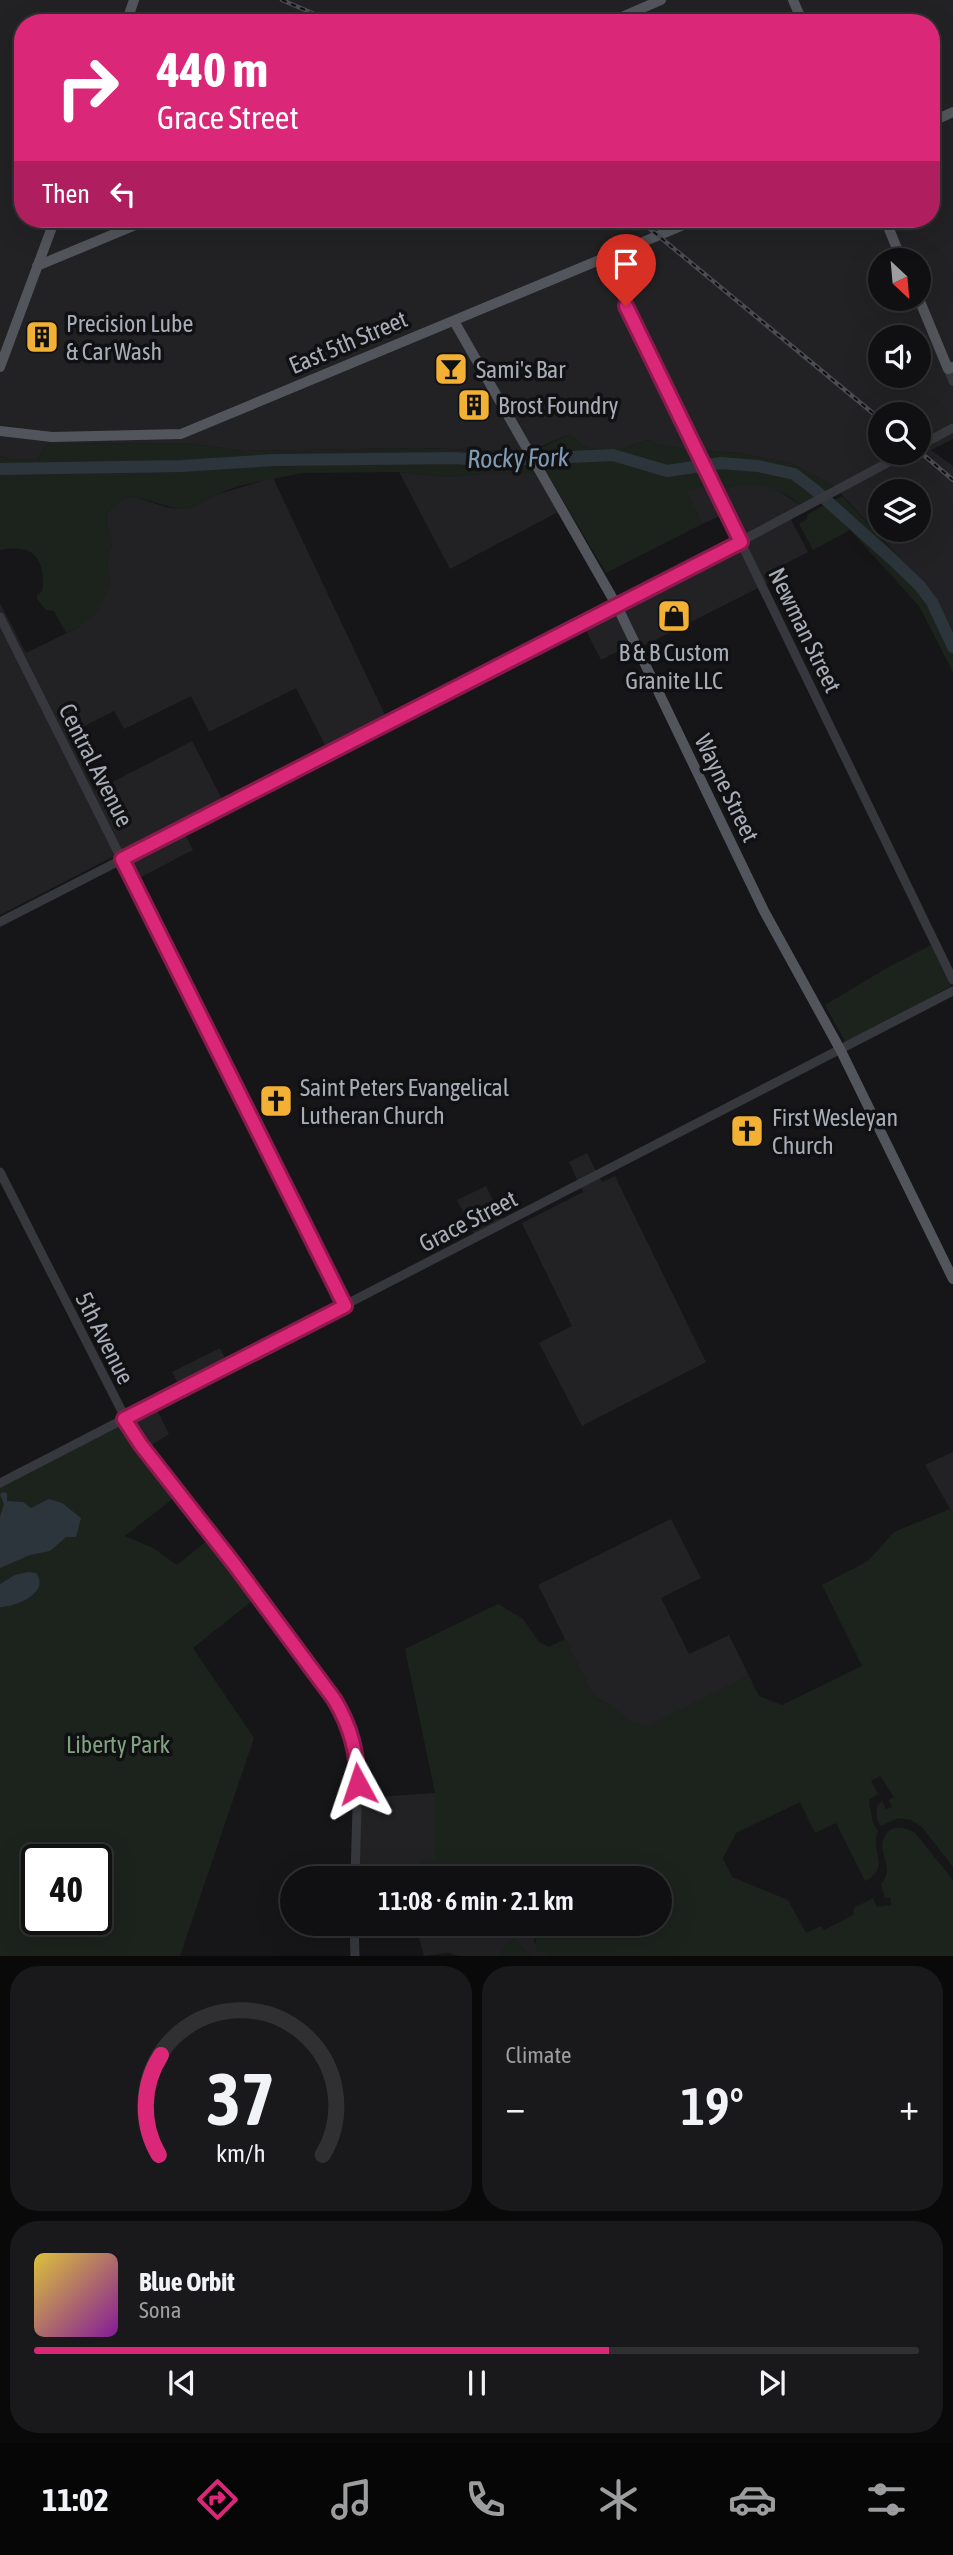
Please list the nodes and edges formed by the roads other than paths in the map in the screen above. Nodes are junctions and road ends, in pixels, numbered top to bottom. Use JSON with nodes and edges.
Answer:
{"nodes":[{"id":1,"x":661,"y":0,"type":"edge"},
{"id":2,"x":629,"y":14,"type":"edge"},
{"id":3,"x":52,"y":228,"type":"edge"},
{"id":4,"x":129,"y":228,"type":"edge"},
{"id":5,"x":676,"y":228,"type":"edge"},
{"id":6,"x":889,"y":228,"type":"edge"},
{"id":7,"x":897,"y":248,"type":"edge"},
{"id":8,"x":603,"y":258,"type":"junction"},
{"id":9,"x":37,"y":267,"type":"junction"},
{"id":10,"x":925,"y":312,"type":"edge"},
{"id":11,"x":454,"y":321,"type":"junction"},
{"id":12,"x":0,"y":367,"type":"edge"},
{"id":13,"x":951,"y":368,"type":"edge"},
{"id":14,"x":953,"y":381,"type":"edge"},
{"id":15,"x":953,"y":428,"type":"edge"},
{"id":16,"x":0,"y":431,"type":"edge"},
{"id":17,"x":931,"y":440,"type":"edge"},
{"id":18,"x":885,"y":465,"type":"edge"},
{"id":19,"x":741,"y":542,"type":"junction"},
{"id":20,"x":617,"y":606,"type":"junction"},
{"id":21,"x":0,"y":617,"type":"edge"},
{"id":22,"x":122,"y":859,"type":"junction"},
{"id":23,"x":0,"y":922,"type":"edge"},
{"id":24,"x":953,"y":981,"type":"edge"},
{"id":25,"x":953,"y":991,"type":"edge"},
{"id":26,"x":841,"y":1051,"type":"junction"},
{"id":27,"x":0,"y":1172,"type":"edge"},
{"id":28,"x":953,"y":1279,"type":"edge"},
{"id":29,"x":345,"y":1306,"type":"junction"},
{"id":30,"x":124,"y":1419,"type":"junction"},
{"id":31,"x":0,"y":1483,"type":"edge"},
{"id":32,"x":355,"y":1866,"type":"edge"},
{"id":33,"x":354,"y":1936,"type":"edge"},
{"id":34,"x":355,"y":1956,"type":"edge"}],
"edges":[{"from":1,"to":2,"type":"main road"},
{"from":3,"to":9,"type":"main road"},
{"from":4,"to":9,"type":"main road"},
{"from":5,"to":8,"type":"main road","name":"East 5th Street"},
{"from":6,"to":7,"type":"main road"},
{"from":8,"to":11,"type":"main road","name":"East 5th Street"},
{"from":8,"to":19,"type":"street","name":"Newman Street"},
{"from":9,"to":12,"type":"main road"},
{"from":10,"to":13,"type":"main road"},
{"from":11,"to":16,"type":"main road","name":"East 5th Street"},
{"from":11,"to":20,"type":"main road","name":"Wayne Street"},
{"from":13,"to":14,"type":"street"},
{"from":15,"to":17,"type":"street"},
{"from":18,"to":19,"type":"street"},
{"from":19,"to":20,"type":"street"},
{"from":19,"to":24,"type":"street","name":"Newman Street"},
{"from":20,"to":22,"type":"street"},
{"from":20,"to":26,"type":"main road","name":"Wayne Street"},
{"from":21,"to":22,"type":"street","name":"Central Avenue"},
{"from":22,"to":23,"type":"street"},
{"from":22,"to":29,"type":"street","name":"Central Avenue"},
{"from":25,"to":26,"type":"street","name":"Grace Street"},
{"from":26,"to":28,"type":"main road","name":"Wayne Street"},
{"from":26,"to":29,"type":"street","name":"Grace Street"},
{"from":27,"to":30,"type":"street","name":"5th Avenue"},
{"from":29,"to":30,"type":"street","name":"Grace Street"},
{"from":30,"to":31,"type":"street","name":"Grace Street"},
{"from":30,"to":32,"type":"street","name":"5th Avenue"},
{"from":33,"to":34,"type":"street"}]}
